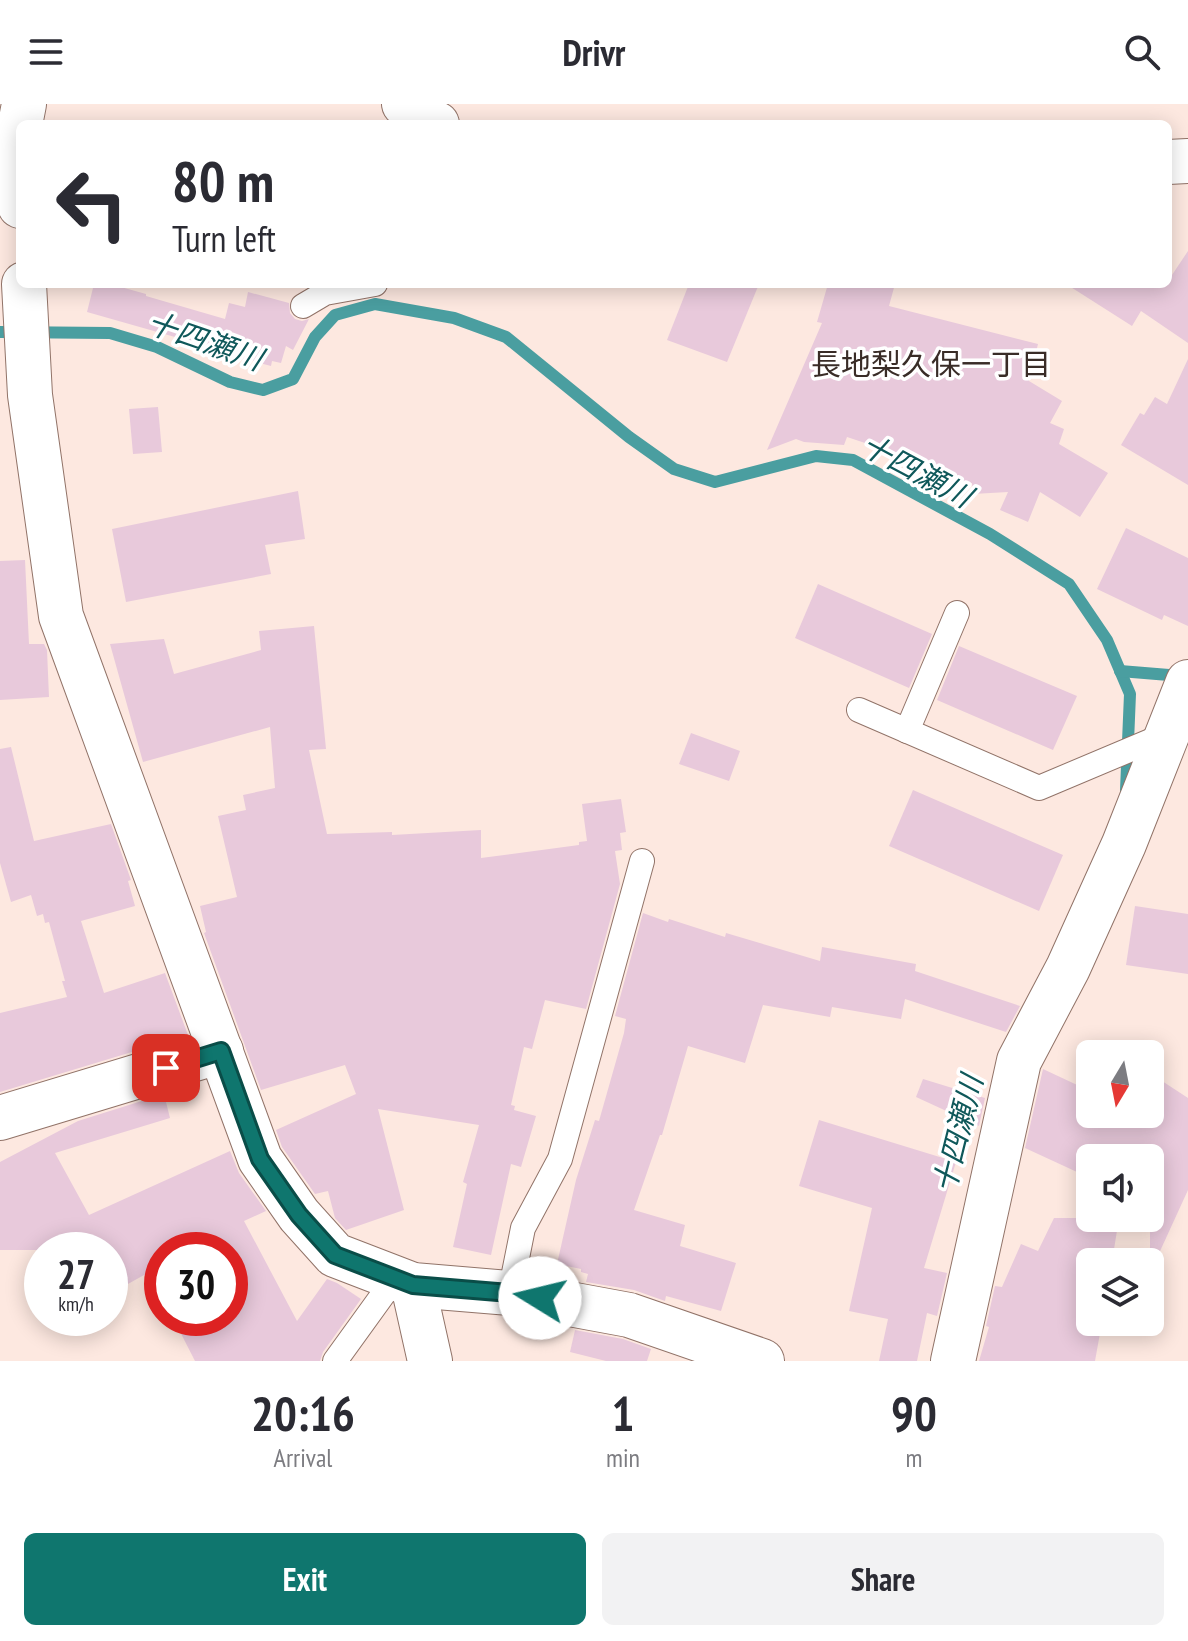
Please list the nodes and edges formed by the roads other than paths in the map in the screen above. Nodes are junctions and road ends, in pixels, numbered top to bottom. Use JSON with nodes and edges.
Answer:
{"nodes":[{"id":1,"x":404,"y":104,"type":"edge"},
{"id":2,"x":427,"y":120,"type":"edge"},
{"id":3,"x":24,"y":288,"type":"edge"},
{"id":4,"x":353,"y":288,"type":"edge"},
{"id":5,"x":303,"y":306,"type":"dead end"},
{"id":6,"x":15,"y":386,"type":"edge"},
{"id":7,"x":957,"y":613,"type":"dead end"},
{"id":8,"x":1188,"y":682,"type":"edge"},
{"id":9,"x":859,"y":710,"type":"dead end"},
{"id":10,"x":907,"y":731,"type":"junction"},
{"id":11,"x":1167,"y":734,"type":"junction"},
{"id":12,"x":642,"y":861,"type":"dead end"},
{"id":13,"x":221,"y":1051,"type":"junction"},
{"id":14,"x":0,"y":1118,"type":"edge"},
{"id":15,"x":404,"y":1282,"type":"junction"},
{"id":16,"x":510,"y":1293,"type":"junction"},
{"id":17,"x":335,"y":1361,"type":"edge"},
{"id":18,"x":430,"y":1361,"type":"edge"},
{"id":19,"x":762,"y":1361,"type":"edge"},
{"id":20,"x":953,"y":1361,"type":"edge"}],
"edges":[{"from":1,"to":2,"type":"street"},
{"from":3,"to":6,"type":"street"},
{"from":4,"to":5,"type":"lane"},
{"from":6,"to":13,"type":"street"},
{"from":7,"to":10,"type":"lane"},
{"from":8,"to":11,"type":"street"},
{"from":9,"to":10,"type":"lane"},
{"from":10,"to":11,"type":"lane"},
{"from":11,"to":20,"type":"street"},
{"from":12,"to":16,"type":"lane"},
{"from":13,"to":14,"type":"street"},
{"from":13,"to":15,"type":"street"},
{"from":15,"to":16,"type":"street"},
{"from":15,"to":17,"type":"lane"},
{"from":15,"to":18,"type":"street"},
{"from":16,"to":19,"type":"street"}]}
